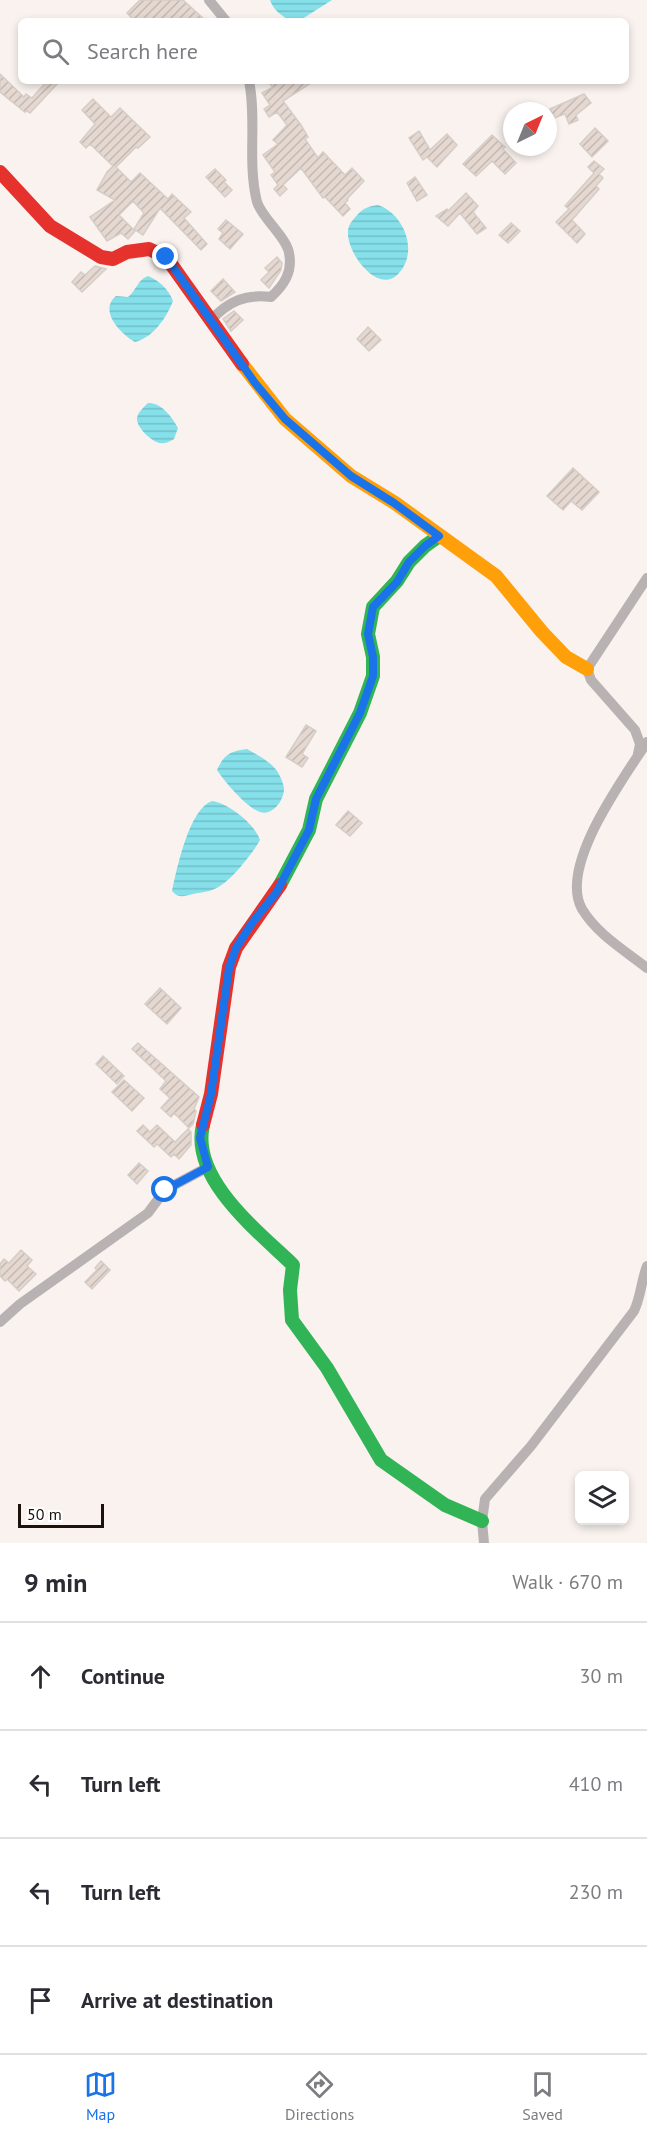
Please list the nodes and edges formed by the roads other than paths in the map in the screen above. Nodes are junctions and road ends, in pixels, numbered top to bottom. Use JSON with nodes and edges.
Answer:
{"nodes":[{"id":1,"x":209,"y":0,"type":"edge"},
{"id":2,"x":224,"y":18,"type":"edge"},
{"id":3,"x":249,"y":84,"type":"edge"},
{"id":4,"x":0,"y":172,"type":"edge"},
{"id":5,"x":211,"y":320,"type":"junction"},
{"id":6,"x":439,"y":536,"type":"junction"},
{"id":7,"x":647,"y":578,"type":"edge"},
{"id":8,"x":587,"y":669,"type":"junction"},
{"id":9,"x":647,"y":742,"type":"edge"},
{"id":10,"x":637,"y":758,"type":"junction"},
{"id":11,"x":647,"y":968,"type":"edge"},
{"id":12,"x":208,"y":1167,"type":"junction"},
{"id":13,"x":647,"y":1266,"type":"edge"},
{"id":14,"x":0,"y":1322,"type":"edge"},
{"id":15,"x":482,"y":1521,"type":"junction"},
{"id":16,"x":484,"y":1543,"type":"edge"}],
"edges":[{"from":1,"to":2,"type":"street"},
{"from":3,"to":5,"type":"street"},
{"from":4,"to":5,"type":"street"},
{"from":5,"to":6,"type":"street"},
{"from":6,"to":8,"type":"street"},
{"from":6,"to":12,"type":"street"},
{"from":7,"to":8,"type":"street"},
{"from":8,"to":10,"type":"street"},
{"from":9,"to":10,"type":"street"},
{"from":10,"to":11,"type":"street"},
{"from":12,"to":14,"type":"street"},
{"from":12,"to":15,"type":"street"},
{"from":13,"to":15,"type":"street"},
{"from":15,"to":16,"type":"street"}]}
